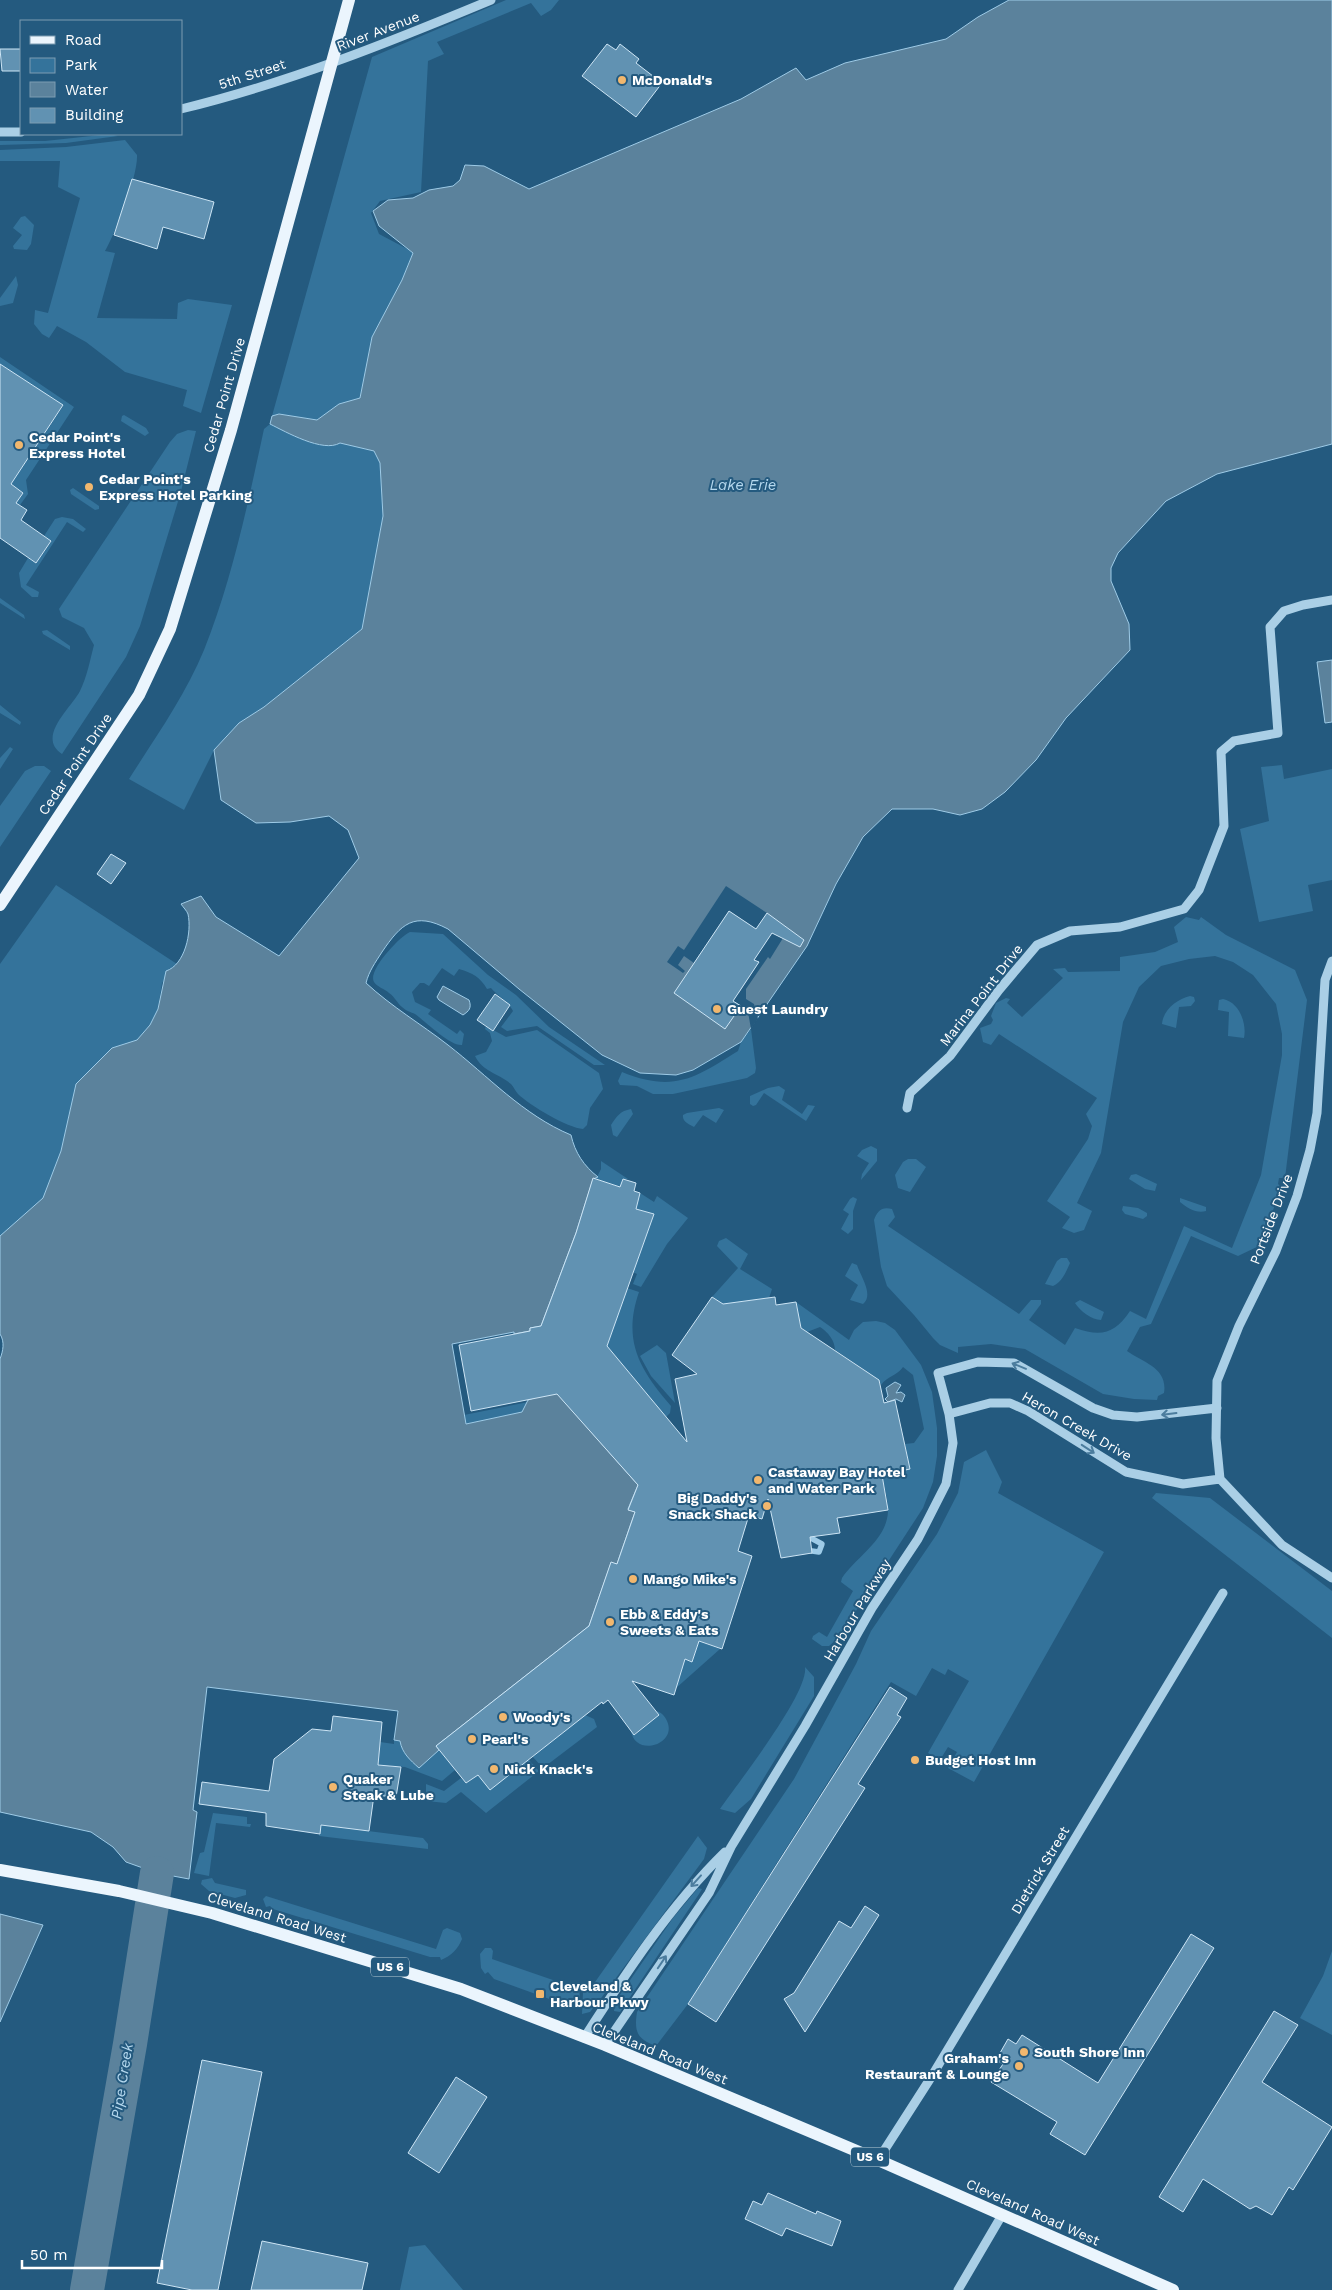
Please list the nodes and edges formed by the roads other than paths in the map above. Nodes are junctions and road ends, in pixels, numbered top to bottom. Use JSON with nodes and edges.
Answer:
{"nodes":[{"id":1,"x":349,"y":0,"type":"edge"},
{"id":2,"x":491,"y":0,"type":"edge"},
{"id":3,"x":330,"y":64,"type":"junction"},
{"id":4,"x":182,"y":109,"type":"edge"},
{"id":5,"x":0,"y":132,"type":"edge"},
{"id":6,"x":20,"y":132,"type":"edge"},
{"id":7,"x":1332,"y":600,"type":"edge"},
{"id":8,"x":0,"y":905,"type":"edge"},
{"id":9,"x":1332,"y":961,"type":"edge"},
{"id":10,"x":1332,"y":1042,"type":"edge"},
{"id":11,"x":1322,"y":1049,"type":"junction"},
{"id":12,"x":907,"y":1108,"type":"dead end"},
{"id":13,"x":1217,"y":1408,"type":"junction"},
{"id":14,"x":949,"y":1414,"type":"junction"},
{"id":15,"x":1220,"y":1479,"type":"junction"},
{"id":16,"x":1332,"y":1578,"type":"edge"},
{"id":17,"x":1223,"y":1593,"type":"dead end"},
{"id":18,"x":730,"y":1847,"type":"junction"},
{"id":19,"x":0,"y":1870,"type":"edge"},
{"id":20,"x":584,"y":2038,"type":"junction"},
{"id":21,"x":605,"y":2045,"type":"junction"},
{"id":22,"x":878,"y":2160,"type":"junction"},
{"id":23,"x":1002,"y":2215,"type":"junction"},
{"id":24,"x":958,"y":2290,"type":"edge"},
{"id":25,"x":1173,"y":2290,"type":"edge"}],
"edges":[{"from":1,"to":3,"type":"main road","name":"Cedar Point Drive"},
{"from":2,"to":3,"type":"street","name":"River Avenue"},
{"from":3,"to":4,"type":"street","name":"5th Street"},
{"from":3,"to":8,"type":"main road","name":"Cedar Point Drive"},
{"from":5,"to":6,"type":"street"},
{"from":7,"to":12,"type":"street","name":"Marina Point Drive"},
{"from":9,"to":11,"type":"street","name":"Portside Drive"},
{"from":10,"to":11,"type":"street"},
{"from":11,"to":13,"type":"street","name":"Portside Drive"},
{"from":13,"to":14,"type":"street","name":"Harbour Parkway","one_way":true},
{"from":13,"to":15,"type":"street","name":"Portside Drive"},
{"from":14,"to":15,"type":"street","name":"Heron Creek Drive","one_way":true},
{"from":14,"to":18,"type":"street","name":"Harbour Parkway"},
{"from":15,"to":16,"type":"street"},
{"from":17,"to":22,"type":"street","name":"Dietrick Street"},
{"from":18,"to":20,"type":"street","name":"Harbour Parkway","one_way":true},
{"from":21,"to":18,"type":"street","name":"Harbour Parkway","one_way":true},
{"from":19,"to":20,"type":"main road","name":"Cleveland Road West","number":"US 6"},
{"from":20,"to":21,"type":"main road","name":"Cleveland Road West","number":"US 6"},
{"from":21,"to":22,"type":"main road","name":"Cleveland Road West","number":"US 6"},
{"from":22,"to":23,"type":"main road","name":"Cleveland Road West","number":"US 6"},
{"from":23,"to":24,"type":"street"},
{"from":23,"to":25,"type":"main road","name":"Cleveland Road West","number":"US 6"}]}
